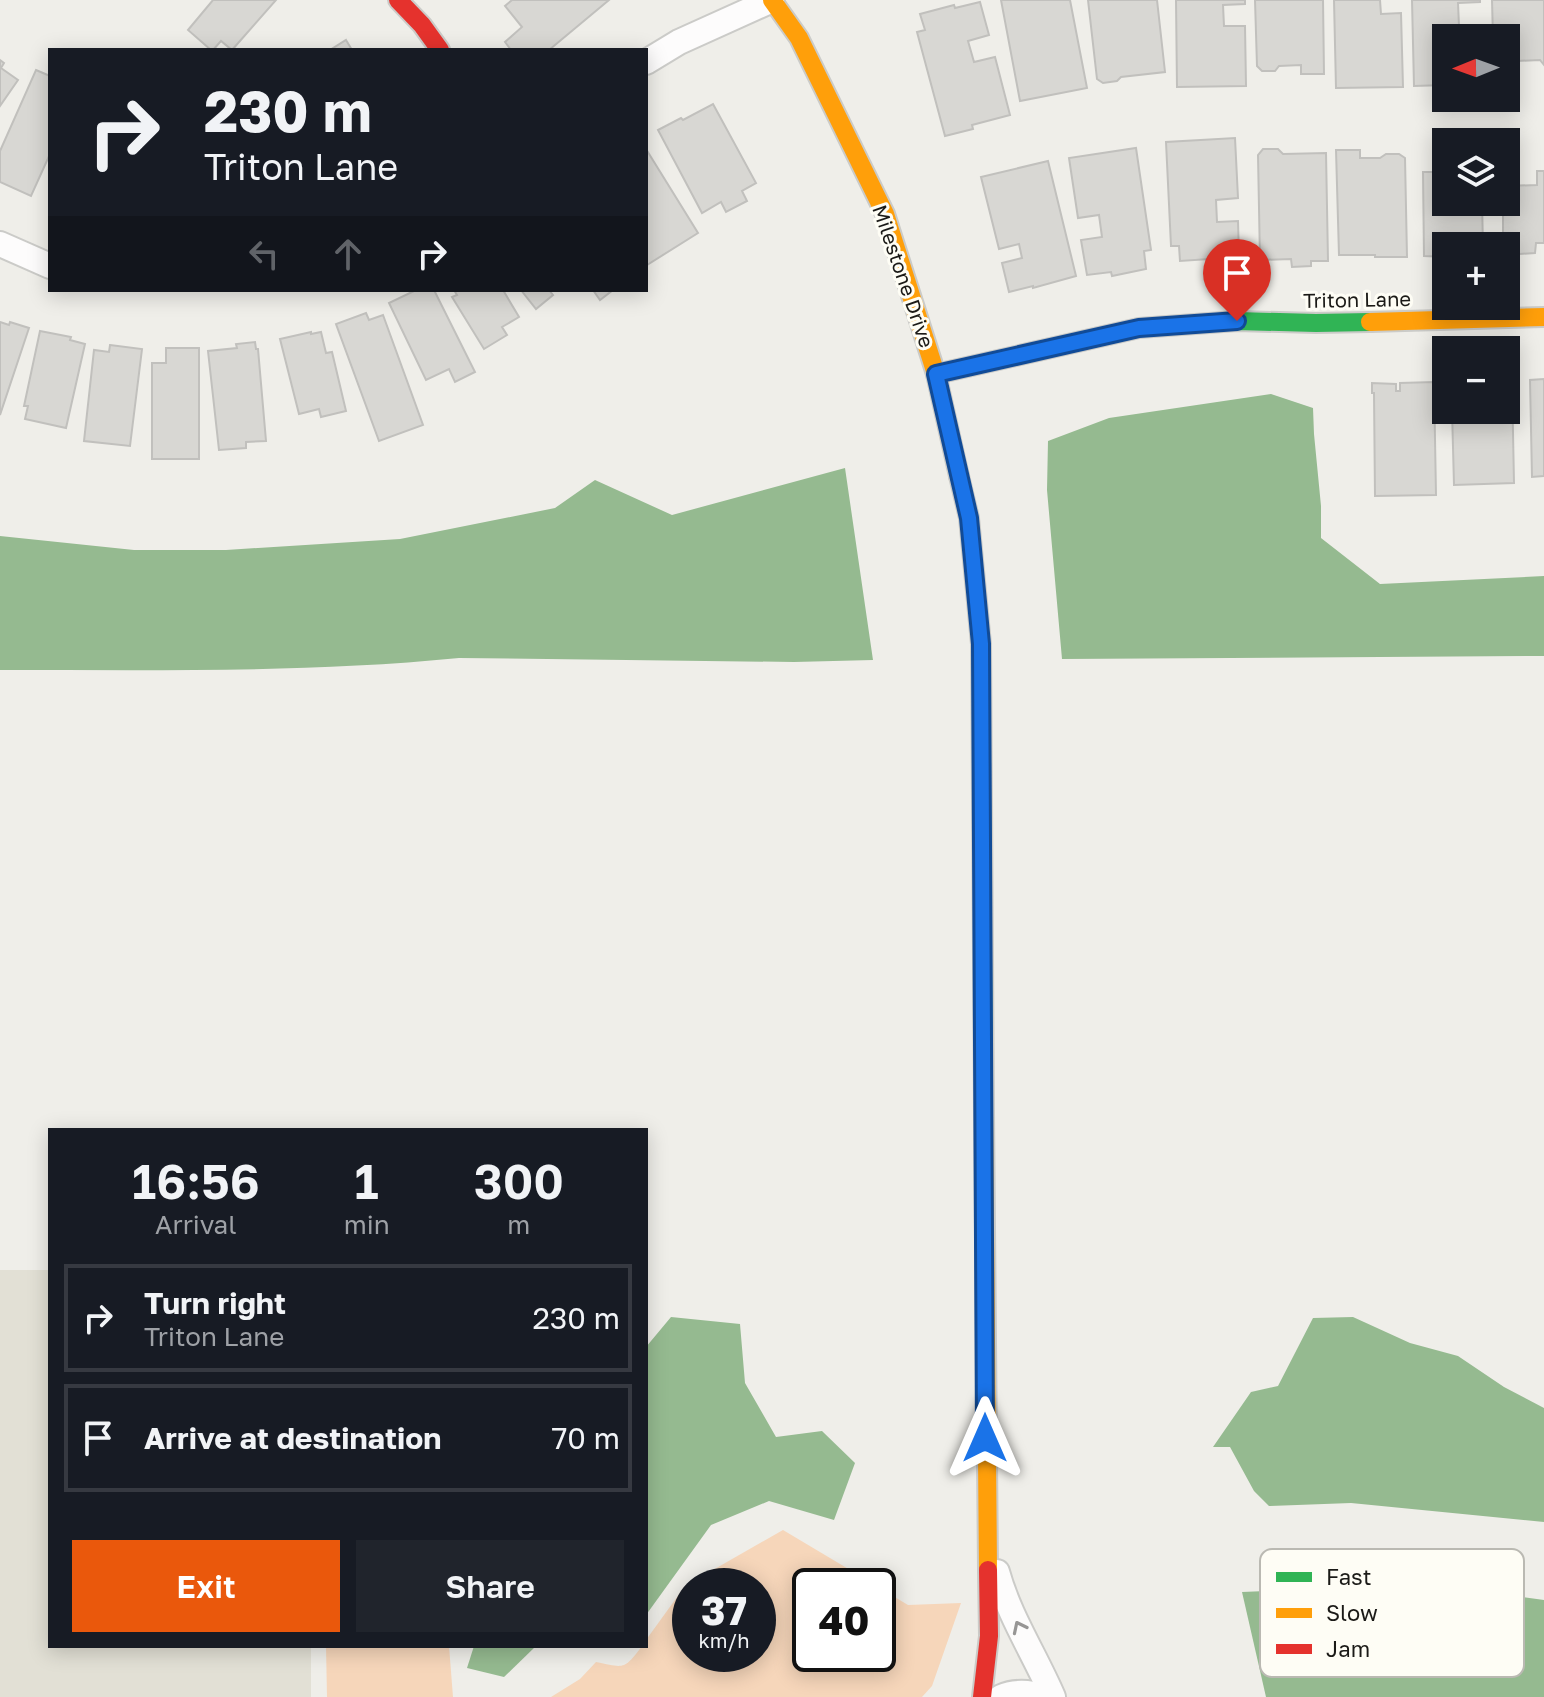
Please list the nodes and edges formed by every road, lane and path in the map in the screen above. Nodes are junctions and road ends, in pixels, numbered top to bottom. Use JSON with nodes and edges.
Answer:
{"nodes":[{"id":1,"x":398,"y":0,"type":"edge"},
{"id":2,"x":772,"y":0,"type":"edge"},
{"id":3,"x":439,"y":48,"type":"edge"},
{"id":4,"x":648,"y":61,"type":"edge"},
{"id":5,"x":0,"y":244,"type":"edge"},
{"id":6,"x":48,"y":265,"type":"edge"},
{"id":7,"x":1544,"y":317,"type":"edge"},
{"id":8,"x":936,"y":374,"type":"junction"},
{"id":9,"x":986,"y":1534,"type":"junction"},
{"id":10,"x":982,"y":1697,"type":"edge"},
{"id":11,"x":1001,"y":1697,"type":"edge"},
{"id":12,"x":1044,"y":1697,"type":"edge"},
{"id":13,"x":1053,"y":1697,"type":"edge"}],
"edges":[{"from":1,"to":3,"type":"street"},
{"from":2,"to":4,"type":"street"},
{"from":2,"to":8,"type":"street","name":"Milestone Drive"},
{"from":5,"to":6,"type":"street"},
{"from":7,"to":8,"type":"street","name":"Triton Lane"},
{"from":8,"to":9,"type":"street","name":"Milestone Drive"},
{"from":9,"to":10,"type":"street","name":"Milestone Drive"},
{"from":13,"to":9,"type":"street","name":"Milestone Drive","one_way":true},
{"from":11,"to":12,"type":"street"}]}
